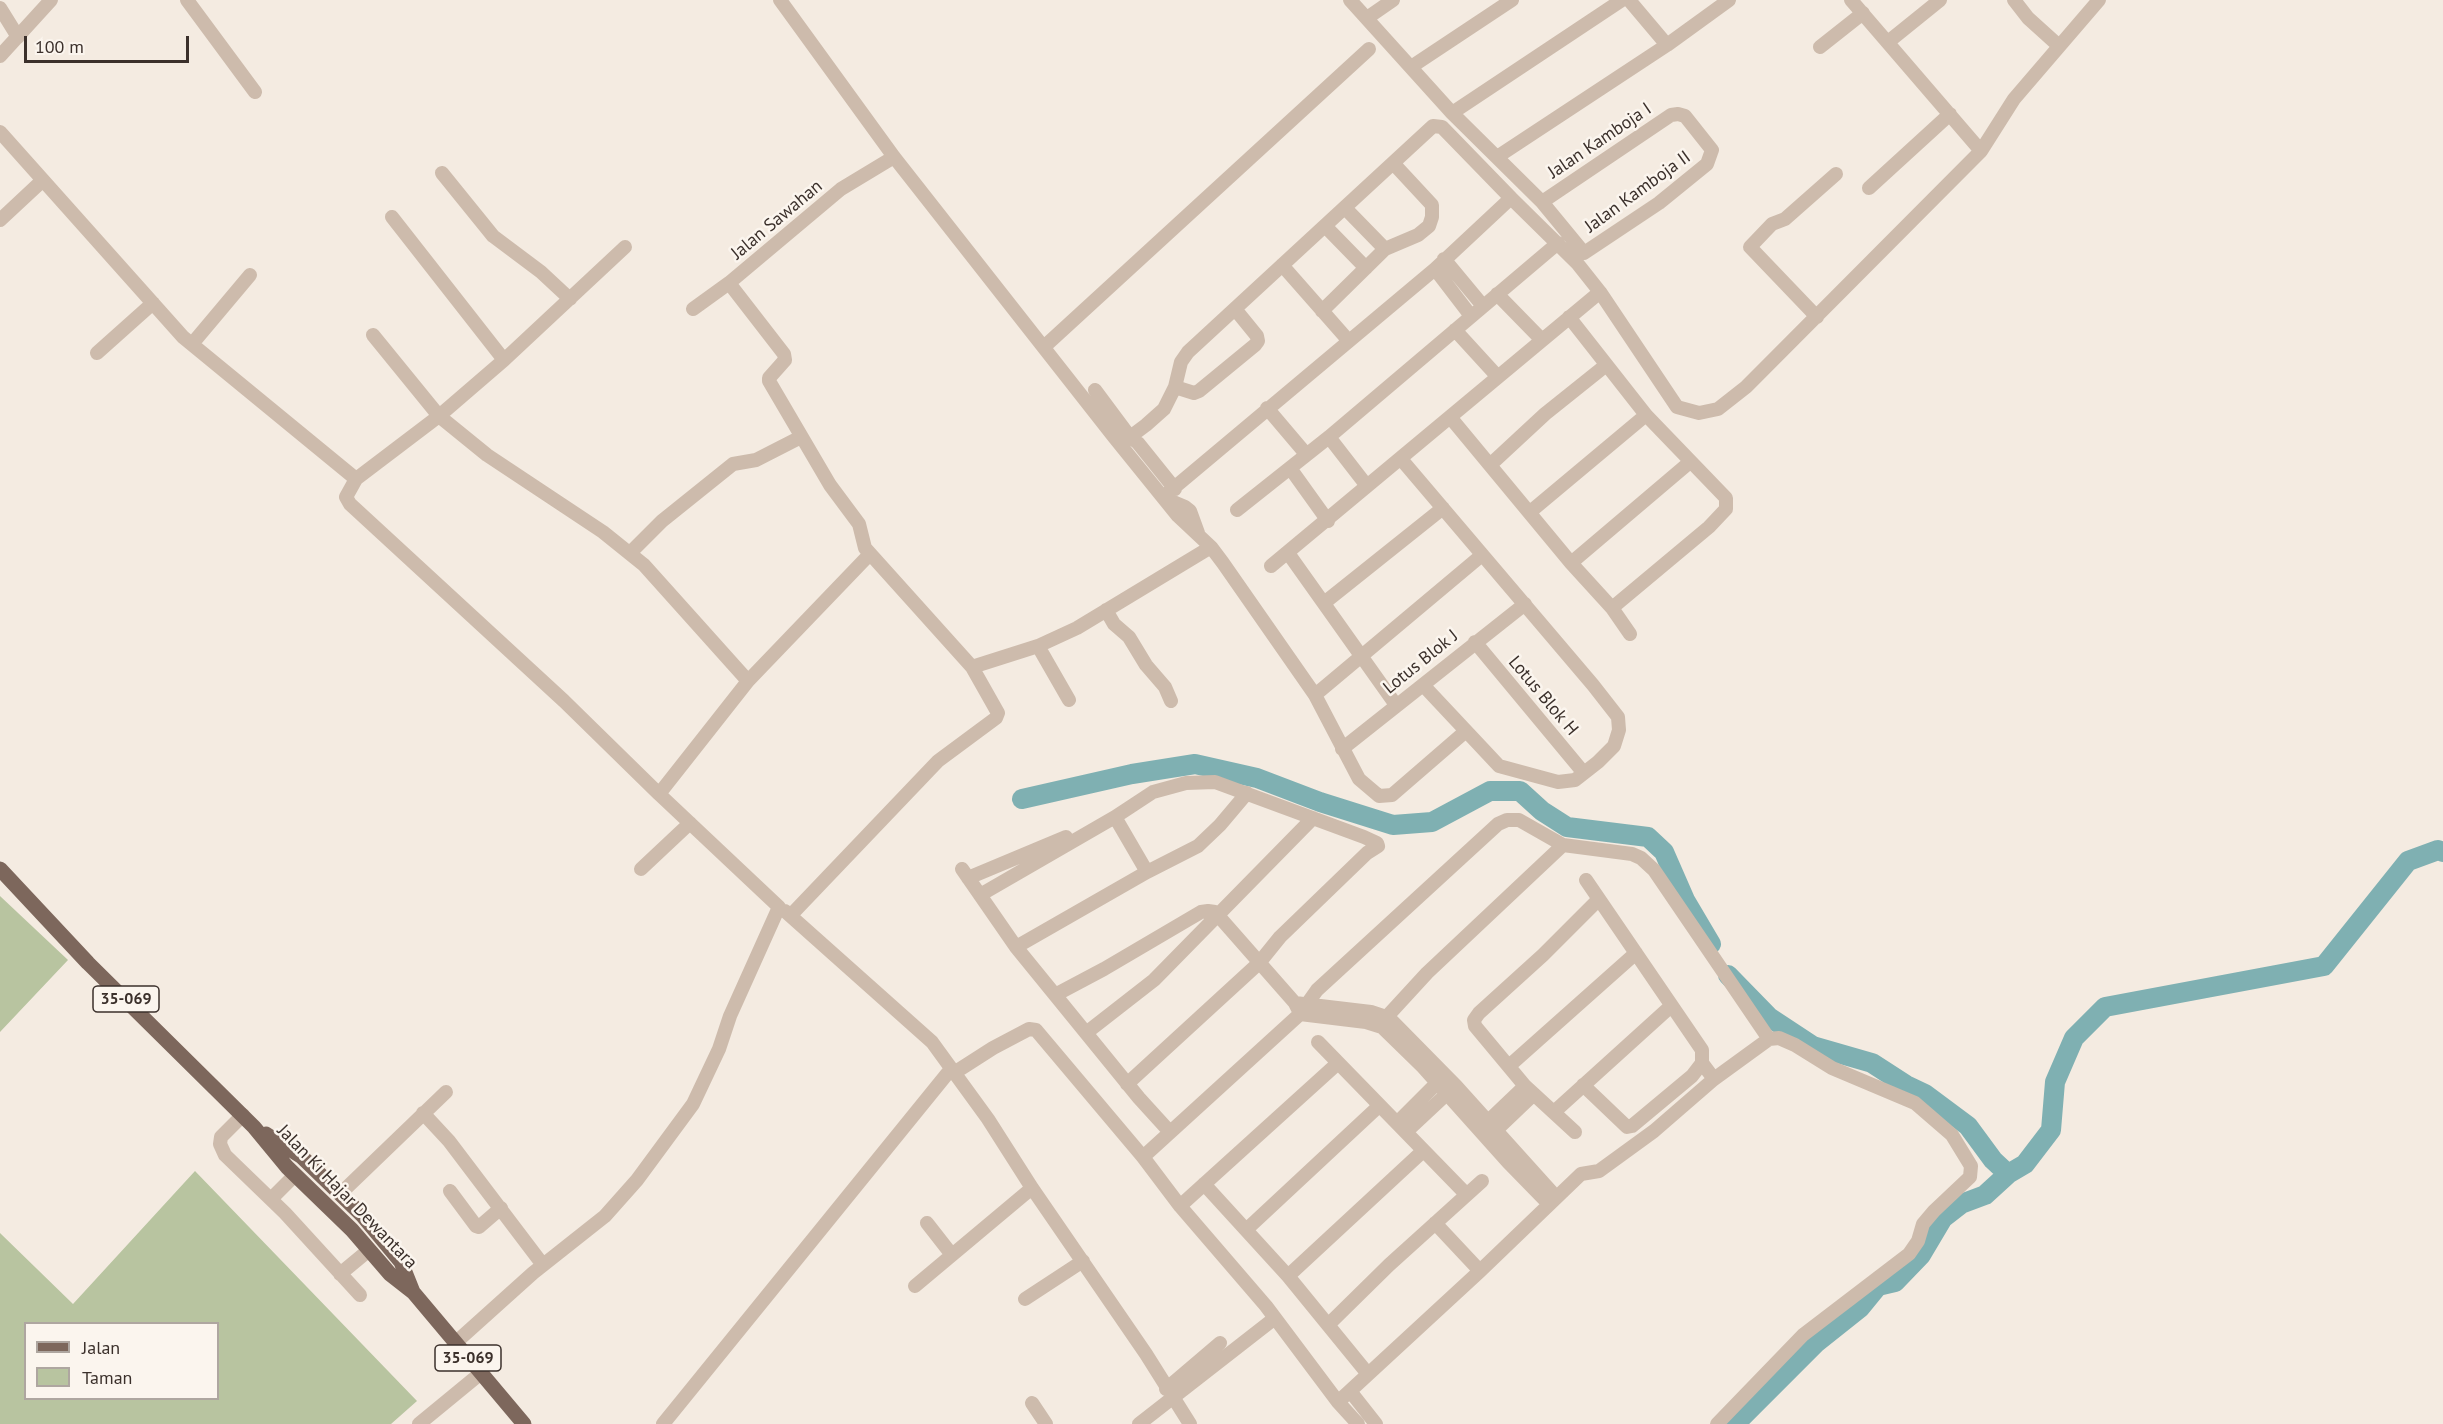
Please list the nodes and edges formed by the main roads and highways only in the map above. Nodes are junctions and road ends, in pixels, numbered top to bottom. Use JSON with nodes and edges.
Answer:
{"nodes":[{"id":1,"x":0,"y":869,"type":"edge"},
{"id":2,"x":254,"y":1127,"type":"junction"},
{"id":3,"x":413,"y":1292,"type":"junction"},
{"id":4,"x":524,"y":1424,"type":"edge"}],
"edges":[{"from":1,"to":2,"type":"main road","name":"Jalan Ki Hajar Dewantara","number":"35-069"},
{"from":2,"to":3,"type":"main road","name":"Jalan Ki Hajar Dewantara","number":"35-069"},
{"from":2,"to":3,"type":"main road","name":"Jalan Ki Hajar Dewantara","number":"35-069"},
{"from":3,"to":4,"type":"main road","name":"Jalan Ki Hajar Dewantara","number":"35-069"}]}
